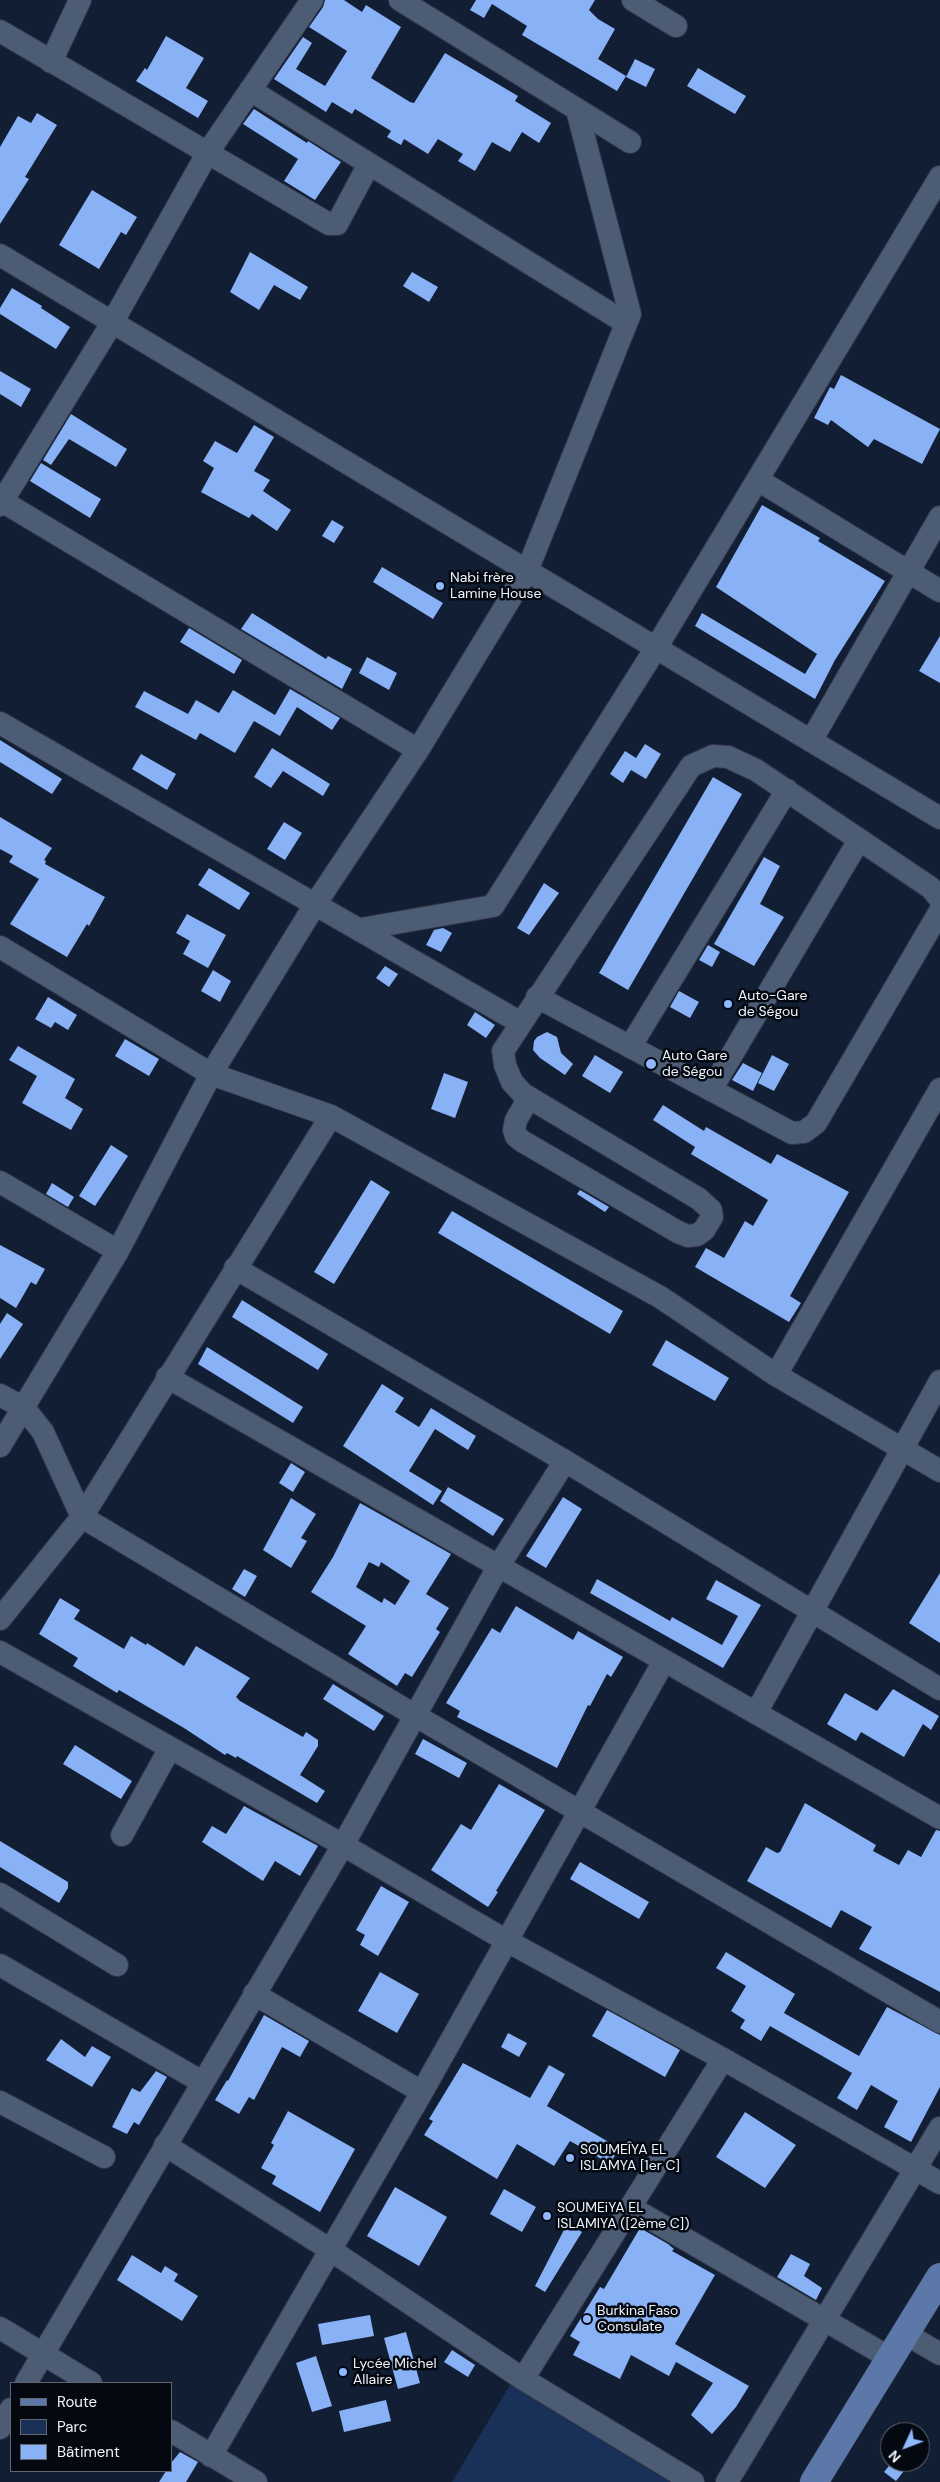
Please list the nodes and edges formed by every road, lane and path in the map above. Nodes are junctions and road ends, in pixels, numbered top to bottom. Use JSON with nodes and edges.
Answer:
{"nodes":[{"id":1,"x":80,"y":0,"type":"edge"},
{"id":2,"x":312,"y":0,"type":"edge"},
{"id":3,"x":400,"y":0,"type":"edge"},
{"id":4,"x":633,"y":0,"type":"edge"},
{"id":5,"x":676,"y":26,"type":"dead end"},
{"id":6,"x":0,"y":31,"type":"edge"},
{"id":7,"x":51,"y":62,"type":"junction"},
{"id":8,"x":250,"y":90,"type":"junction"},
{"id":9,"x":577,"y":110,"type":"junction"},
{"id":10,"x":630,"y":142,"type":"dead end"},
{"id":11,"x":208,"y":152,"type":"junction"},
{"id":12,"x":370,"y":164,"type":"junction"},
{"id":13,"x":940,"y":177,"type":"edge"},
{"id":14,"x":0,"y":255,"type":"edge"},
{"id":15,"x":112,"y":323,"type":"junction"},
{"id":16,"x":626,"y":323,"type":"junction"},
{"id":17,"x":758,"y":480,"type":"junction"},
{"id":18,"x":1,"y":502,"type":"edge"},
{"id":19,"x":940,"y":517,"type":"edge"},
{"id":20,"x":527,"y":571,"type":"junction"},
{"id":21,"x":908,"y":571,"type":"junction"},
{"id":22,"x":940,"y":591,"type":"edge"},
{"id":23,"x":656,"y":648,"type":"junction"},
{"id":24,"x":0,"y":723,"type":"edge"},
{"id":25,"x":811,"y":741,"type":"junction"},
{"id":26,"x":418,"y":750,"type":"junction"},
{"id":27,"x":786,"y":790,"type":"junction"},
{"id":28,"x":940,"y":818,"type":"edge"},
{"id":29,"x":859,"y":840,"type":"junction"},
{"id":30,"x":940,"y":899,"type":"edge"},
{"id":31,"x":316,"y":903,"type":"junction"},
{"id":32,"x":940,"y":911,"type":"edge"},
{"id":33,"x":361,"y":929,"type":"junction"},
{"id":34,"x":0,"y":947,"type":"edge"},
{"id":35,"x":537,"y":998,"type":"junction"},
{"id":36,"x":521,"y":1023,"type":"junction"},
{"id":37,"x":630,"y":1047,"type":"junction"},
{"id":38,"x":211,"y":1074,"type":"junction"},
{"id":39,"x":940,"y":1089,"type":"edge"},
{"id":40,"x":711,"y":1090,"type":"junction"},
{"id":41,"x":529,"y":1098,"type":"junction"},
{"id":42,"x":331,"y":1116,"type":"junction"},
{"id":43,"x":0,"y":1182,"type":"edge"},
{"id":44,"x":118,"y":1251,"type":"junction"},
{"id":45,"x":235,"y":1268,"type":"junction"},
{"id":46,"x":776,"y":1375,"type":"junction"},
{"id":47,"x":167,"y":1377,"type":"junction"},
{"id":48,"x":940,"y":1380,"type":"edge"},
{"id":49,"x":0,"y":1396,"type":"edge"},
{"id":50,"x":24,"y":1408,"type":"junction"},
{"id":51,"x":0,"y":1446,"type":"edge"},
{"id":52,"x":902,"y":1449,"type":"junction"},
{"id":53,"x":564,"y":1461,"type":"junction"},
{"id":54,"x":940,"y":1471,"type":"edge"},
{"id":55,"x":82,"y":1517,"type":"junction"},
{"id":56,"x":498,"y":1567,"type":"junction"},
{"id":57,"x":812,"y":1611,"type":"junction"},
{"id":58,"x":0,"y":1620,"type":"edge"},
{"id":59,"x":0,"y":1652,"type":"edge"},
{"id":60,"x":664,"y":1661,"type":"junction"},
{"id":61,"x":940,"y":1689,"type":"edge"},
{"id":62,"x":756,"y":1713,"type":"junction"},
{"id":63,"x":416,"y":1716,"type":"junction"},
{"id":64,"x":170,"y":1748,"type":"junction"},
{"id":65,"x":581,"y":1811,"type":"junction"},
{"id":66,"x":940,"y":1818,"type":"edge"},
{"id":67,"x":122,"y":1835,"type":"dead end"},
{"id":68,"x":343,"y":1845,"type":"junction"},
{"id":69,"x":0,"y":1894,"type":"edge"},
{"id":70,"x":507,"y":1941,"type":"junction"},
{"id":71,"x":0,"y":1965,"type":"edge"},
{"id":72,"x":117,"y":1965,"type":"dead end"},
{"id":73,"x":254,"y":1994,"type":"junction"},
{"id":74,"x":940,"y":2022,"type":"edge"},
{"id":75,"x":723,"y":2058,"type":"junction"},
{"id":76,"x":202,"y":2082,"type":"junction"},
{"id":77,"x":422,"y":2092,"type":"junction"},
{"id":78,"x":0,"y":2102,"type":"edge"},
{"id":79,"x":940,"y":2128,"type":"edge"},
{"id":80,"x":165,"y":2145,"type":"junction"},
{"id":81,"x":104,"y":2157,"type":"dead end"},
{"id":82,"x":914,"y":2170,"type":"junction"},
{"id":83,"x":940,"y":2184,"type":"edge"},
{"id":84,"x":630,"y":2206,"type":"junction"},
{"id":85,"x":329,"y":2249,"type":"junction"},
{"id":86,"x":940,"y":2277,"type":"edge"},
{"id":87,"x":824,"y":2320,"type":"junction"},
{"id":88,"x":0,"y":2328,"type":"edge"},
{"id":89,"x":906,"y":2334,"type":"junction"},
{"id":90,"x":43,"y":2354,"type":"junction"},
{"id":91,"x":940,"y":2354,"type":"edge"},
{"id":92,"x":890,"y":2358,"type":"junction"},
{"id":93,"x":524,"y":2380,"type":"junction"},
{"id":94,"x":27,"y":2382,"type":"edge"},
{"id":95,"x":89,"y":2382,"type":"edge"},
{"id":96,"x":10,"y":2410,"type":"edge"},
{"id":97,"x":0,"y":2428,"type":"edge"},
{"id":98,"x":172,"y":2432,"type":"edge"},
{"id":99,"x":211,"y":2456,"type":"junction"},
{"id":100,"x":256,"y":2482,"type":"edge"},
{"id":101,"x":693,"y":2482,"type":"edge"},
{"id":102,"x":727,"y":2482,"type":"edge"},
{"id":103,"x":814,"y":2482,"type":"edge"}],
"edges":[{"from":1,"to":7,"type":"street"},
{"from":2,"to":8,"type":"street"},
{"from":3,"to":9,"type":"street"},
{"from":4,"to":5,"type":"street"},
{"from":6,"to":7,"type":"street"},
{"from":7,"to":11,"type":"street"},
{"from":8,"to":11,"type":"street"},
{"from":8,"to":12,"type":"street"},
{"from":9,"to":10,"type":"street"},
{"from":9,"to":16,"type":"street"},
{"from":11,"to":12,"type":"street"},
{"from":11,"to":15,"type":"street"},
{"from":12,"to":16,"type":"street"},
{"from":13,"to":17,"type":"street"},
{"from":14,"to":15,"type":"street"},
{"from":15,"to":18,"type":"street"},
{"from":15,"to":20,"type":"street"},
{"from":16,"to":20,"type":"street"},
{"from":17,"to":21,"type":"street"},
{"from":17,"to":23,"type":"street"},
{"from":18,"to":26,"type":"street"},
{"from":19,"to":21,"type":"street"},
{"from":20,"to":23,"type":"street"},
{"from":20,"to":26,"type":"street"},
{"from":21,"to":22,"type":"street"},
{"from":21,"to":25,"type":"street"},
{"from":23,"to":25,"type":"street"},
{"from":23,"to":33,"type":"street"},
{"from":24,"to":31,"type":"street"},
{"from":25,"to":28,"type":"street"},
{"from":26,"to":31,"type":"street"},
{"from":27,"to":29,"type":"street"},
{"from":27,"to":35,"type":"street"},
{"from":27,"to":37,"type":"street"},
{"from":29,"to":30,"type":"street"},
{"from":29,"to":40,"type":"street"},
{"from":31,"to":33,"type":"street"},
{"from":31,"to":38,"type":"street"},
{"from":32,"to":40,"type":"street"},
{"from":33,"to":36,"type":"street"},
{"from":34,"to":38,"type":"street"},
{"from":35,"to":36,"type":"street"},
{"from":35,"to":37,"type":"street"},
{"from":36,"to":41,"type":"street"},
{"from":37,"to":40,"type":"street"},
{"from":38,"to":42,"type":"street"},
{"from":38,"to":44,"type":"street"},
{"from":39,"to":46,"type":"street"},
{"from":41,"to":41,"type":"street"},
{"from":42,"to":45,"type":"street"},
{"from":42,"to":46,"type":"street"},
{"from":43,"to":44,"type":"street"},
{"from":44,"to":50,"type":"street"},
{"from":45,"to":47,"type":"street"},
{"from":45,"to":53,"type":"street"},
{"from":46,"to":52,"type":"street"},
{"from":47,"to":55,"type":"street"},
{"from":47,"to":56,"type":"street"},
{"from":48,"to":52,"type":"street"},
{"from":49,"to":50,"type":"street"},
{"from":50,"to":51,"type":"street"},
{"from":50,"to":55,"type":"street"},
{"from":52,"to":54,"type":"street"},
{"from":52,"to":57,"type":"street"},
{"from":53,"to":56,"type":"street"},
{"from":53,"to":57,"type":"street"},
{"from":55,"to":58,"type":"street"},
{"from":55,"to":63,"type":"street"},
{"from":56,"to":60,"type":"street"},
{"from":56,"to":63,"type":"street"},
{"from":57,"to":61,"type":"street"},
{"from":57,"to":62,"type":"street"},
{"from":59,"to":64,"type":"street"},
{"from":60,"to":62,"type":"street"},
{"from":60,"to":65,"type":"street"},
{"from":62,"to":66,"type":"street"},
{"from":63,"to":65,"type":"street"},
{"from":63,"to":68,"type":"street"},
{"from":64,"to":67,"type":"street"},
{"from":64,"to":68,"type":"street"},
{"from":65,"to":70,"type":"street"},
{"from":65,"to":74,"type":"street"},
{"from":68,"to":70,"type":"street"},
{"from":68,"to":73,"type":"street"},
{"from":69,"to":72,"type":"street"},
{"from":70,"to":75,"type":"street"},
{"from":70,"to":77,"type":"street"},
{"from":71,"to":76,"type":"street"},
{"from":73,"to":76,"type":"street"},
{"from":73,"to":77,"type":"street"},
{"from":75,"to":82,"type":"street"},
{"from":75,"to":84,"type":"street"},
{"from":76,"to":80,"type":"street"},
{"from":77,"to":85,"type":"street"},
{"from":78,"to":81,"type":"street"},
{"from":79,"to":82,"type":"street"},
{"from":80,"to":85,"type":"street"},
{"from":80,"to":90,"type":"street"},
{"from":82,"to":83,"type":"street"},
{"from":82,"to":87,"type":"street"},
{"from":84,"to":87,"type":"street"},
{"from":84,"to":93,"type":"street"},
{"from":85,"to":93,"type":"street"},
{"from":85,"to":99,"type":"street"},
{"from":86,"to":89,"type":"main road"},
{"from":87,"to":92,"type":"street"},
{"from":87,"to":102,"type":"street"},
{"from":88,"to":90,"type":"street"},
{"from":89,"to":91,"type":"street"},
{"from":89,"to":92,"type":"main road"},
{"from":90,"to":94,"type":"street"},
{"from":90,"to":95,"type":"street"},
{"from":92,"to":103,"type":"main road"},
{"from":93,"to":101,"type":"street"},
{"from":96,"to":97,"type":"street"},
{"from":98,"to":99,"type":"street"},
{"from":99,"to":100,"type":"street"}]}
